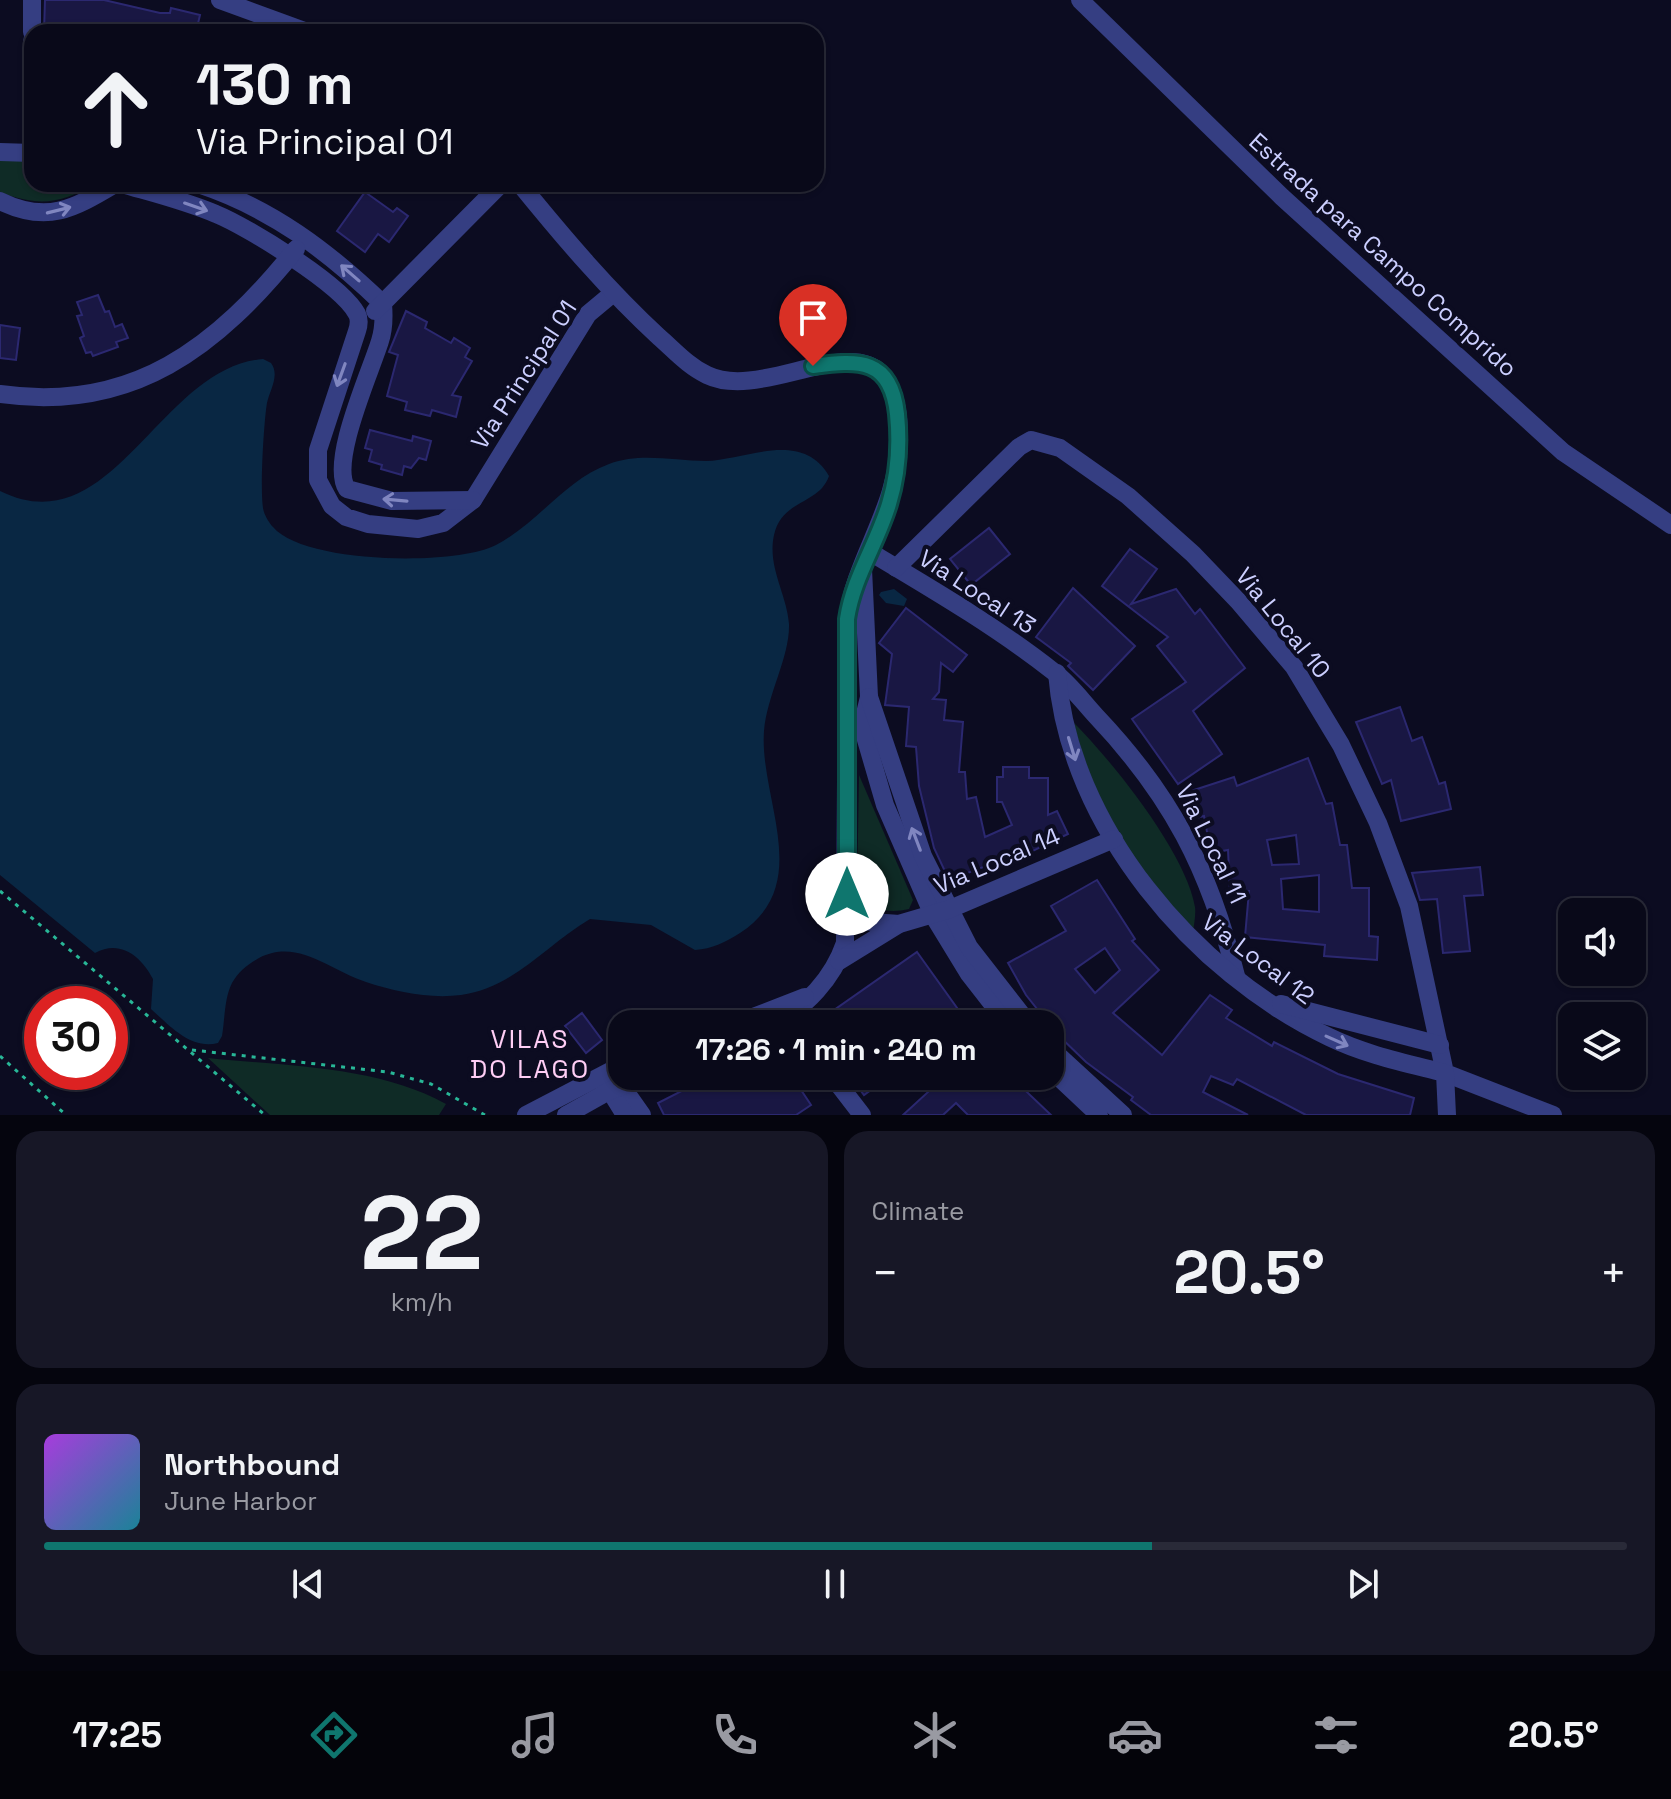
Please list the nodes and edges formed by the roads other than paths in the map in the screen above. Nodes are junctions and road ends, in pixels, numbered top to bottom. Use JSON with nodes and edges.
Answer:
{"nodes":[{"id":1,"x":32,"y":0,"type":"edge"},
{"id":2,"x":220,"y":0,"type":"edge"},
{"id":3,"x":1080,"y":0,"type":"edge"},
{"id":4,"x":32,"y":24,"type":"edge"},
{"id":5,"x":285,"y":24,"type":"edge"},
{"id":6,"x":0,"y":152,"type":"edge"},
{"id":7,"x":24,"y":153,"type":"edge"},
{"id":8,"x":98,"y":192,"type":"edge"},
{"id":9,"x":147,"y":192,"type":"edge"},
{"id":10,"x":217,"y":192,"type":"edge"},
{"id":11,"x":493,"y":192,"type":"edge"},
{"id":12,"x":527,"y":192,"type":"edge"},
{"id":13,"x":0,"y":201,"type":"edge"},
{"id":14,"x":305,"y":238,"type":"junction"},
{"id":15,"x":289,"y":257,"type":"junction"},
{"id":16,"x":612,"y":294,"type":"junction"},
{"id":17,"x":383,"y":304,"type":"junction"},
{"id":18,"x":360,"y":322,"type":"junction"},
{"id":19,"x":0,"y":394,"type":"edge"},
{"id":20,"x":343,"y":475,"type":"junction"},
{"id":21,"x":318,"y":480,"type":"junction"},
{"id":22,"x":473,"y":500,"type":"junction"},
{"id":23,"x":1671,"y":525,"type":"edge"},
{"id":24,"x":866,"y":561,"type":"junction"},
{"id":25,"x":896,"y":568,"type":"junction"},
{"id":26,"x":1057,"y":673,"type":"junction"},
{"id":27,"x":1114,"y":839,"type":"junction"},
{"id":28,"x":942,"y":912,"type":"junction"},
{"id":29,"x":846,"y":920,"type":"junction"},
{"id":30,"x":899,"y":924,"type":"junction"},
{"id":31,"x":839,"y":961,"type":"junction"},
{"id":32,"x":1236,"y":976,"type":"junction"},
{"id":33,"x":1271,"y":1001,"type":"junction"},
{"id":34,"x":793,"y":1010,"type":"edge"},
{"id":35,"x":997,"y":1010,"type":"edge"},
{"id":36,"x":1018,"y":1010,"type":"edge"},
{"id":37,"x":1440,"y":1045,"type":"junction"},
{"id":38,"x":1064,"y":1061,"type":"edge"},
{"id":39,"x":1445,"y":1073,"type":"junction"},
{"id":40,"x":608,"y":1079,"type":"edge"},
{"id":41,"x":608,"y":1081,"type":"edge"},
{"id":42,"x":1064,"y":1082,"type":"edge"},
{"id":43,"x":617,"y":1090,"type":"edge"},
{"id":44,"x":623,"y":1090,"type":"edge"},
{"id":45,"x":843,"y":1090,"type":"edge"},
{"id":46,"x":526,"y":1115,"type":"edge"},
{"id":47,"x":566,"y":1115,"type":"edge"},
{"id":48,"x":625,"y":1115,"type":"edge"},
{"id":49,"x":642,"y":1115,"type":"edge"},
{"id":50,"x":862,"y":1115,"type":"edge"},
{"id":51,"x":1099,"y":1115,"type":"edge"},
{"id":52,"x":1123,"y":1115,"type":"edge"},
{"id":53,"x":1447,"y":1115,"type":"edge"},
{"id":54,"x":1553,"y":1115,"type":"edge"}],
"edges":[{"from":1,"to":4,"type":"street"},
{"from":2,"to":5,"type":"street"},
{"from":3,"to":23,"type":"street","name":"Estrada para Campo Comprido"},
{"from":6,"to":7,"type":"street"},
{"from":13,"to":8,"type":"street","one_way":true},
{"from":9,"to":15,"type":"street","one_way":true},
{"from":10,"to":14,"type":"street"},
{"from":11,"to":17,"type":"street"},
{"from":12,"to":16,"type":"street"},
{"from":14,"to":15,"type":"street"},
{"from":17,"to":14,"type":"street","one_way":true},
{"from":15,"to":18,"type":"street"},
{"from":15,"to":19,"type":"street"},
{"from":16,"to":22,"type":"street","name":"Via Principal 01"},
{"from":16,"to":24,"type":"street","name":"Via Principal 01"},
{"from":17,"to":18,"type":"street"},
{"from":17,"to":20,"type":"street"},
{"from":18,"to":21,"type":"street","one_way":true},
{"from":20,"to":21,"type":"street"},
{"from":22,"to":20,"type":"street","one_way":true},
{"from":21,"to":22,"type":"street","name":"Via Principal 01"},
{"from":24,"to":25,"type":"street","name":"Via Local 13"},
{"from":24,"to":28,"type":"street","name":"Via Principal 01"},
{"from":24,"to":29,"type":"street"},
{"from":25,"to":26,"type":"street","name":"Via Local 13"},
{"from":25,"to":37,"type":"street","name":"Via Local 10"},
{"from":26,"to":27,"type":"street","name":"Via Local 12","one_way":true},
{"from":26,"to":32,"type":"street","name":"Via Local 11"},
{"from":27,"to":28,"type":"street","name":"Via Local 14"},
{"from":27,"to":32,"type":"street","name":"Via Local 12"},
{"from":28,"to":30,"type":"street","name":"Via Local 14"},
{"from":28,"to":35,"type":"street","name":"Via Principal 01"},
{"from":28,"to":36,"type":"street","name":"Via Principal 01"},
{"from":29,"to":30,"type":"street","name":"Via Local 14"},
{"from":29,"to":31,"type":"street"},
{"from":30,"to":31,"type":"street","name":"Via Local 14"},
{"from":31,"to":34,"type":"street"},
{"from":32,"to":33,"type":"street","name":"Via Local 12"},
{"from":33,"to":37,"type":"street"},
{"from":33,"to":39,"type":"street","name":"Via Local 12","one_way":true},
{"from":37,"to":39,"type":"street","name":"Via Local 10"},
{"from":38,"to":52,"type":"street"},
{"from":39,"to":53,"type":"street","name":"Via Local 10"},
{"from":39,"to":54,"type":"street"},
{"from":40,"to":46,"type":"street"},
{"from":41,"to":47,"type":"street"},
{"from":42,"to":51,"type":"street"},
{"from":43,"to":48,"type":"street"},
{"from":44,"to":49,"type":"street"},
{"from":45,"to":50,"type":"street"}]}
